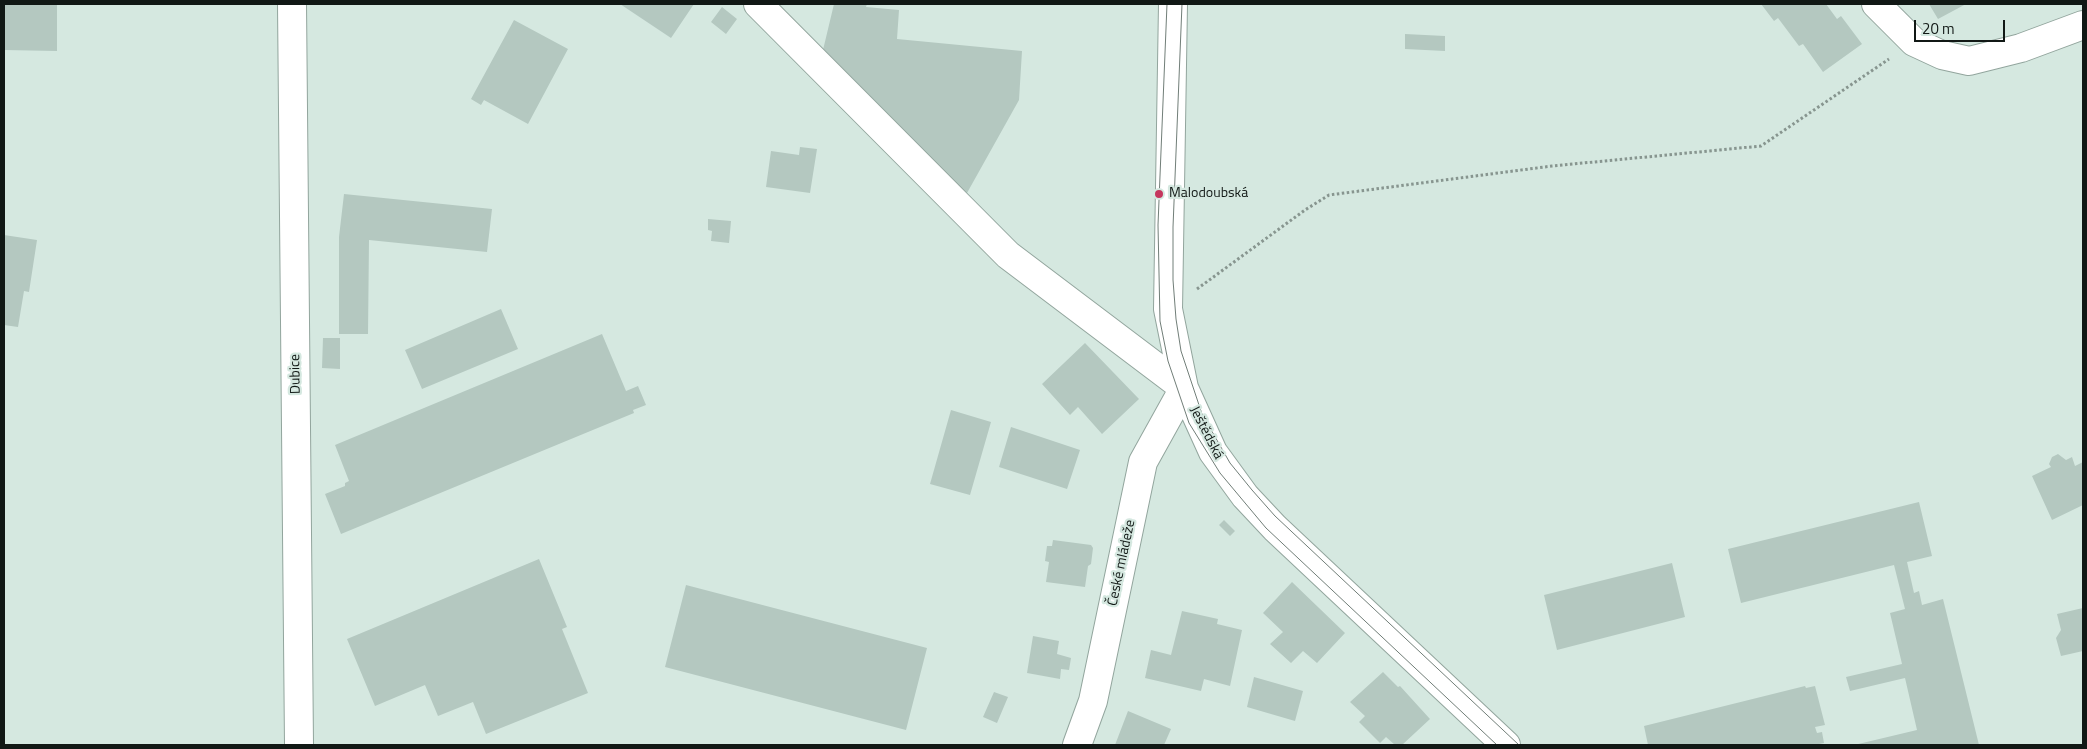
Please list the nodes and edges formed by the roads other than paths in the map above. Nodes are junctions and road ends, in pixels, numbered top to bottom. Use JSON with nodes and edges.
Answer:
{"nodes":[{"id":1,"x":292,"y":4,"type":"edge"},
{"id":2,"x":758,"y":4,"type":"edge"},
{"id":3,"x":1173,"y":4,"type":"edge"},
{"id":4,"x":1876,"y":4,"type":"edge"},
{"id":5,"x":2083,"y":25,"type":"edge"},
{"id":6,"x":1184,"y":388,"type":"junction"},
{"id":7,"x":299,"y":745,"type":"edge"},
{"id":8,"x":1077,"y":745,"type":"edge"},
{"id":9,"x":1506,"y":745,"type":"edge"}],
"edges":[{"from":1,"to":7,"type":"street","name":"Dubice"},
{"from":2,"to":6,"type":"street"},
{"from":3,"to":6,"type":"street","name":"Ještědská"},
{"from":4,"to":5,"type":"street"},
{"from":6,"to":8,"type":"street","name":"České mládeže"},
{"from":6,"to":9,"type":"street","name":"Ještědská"}]}
